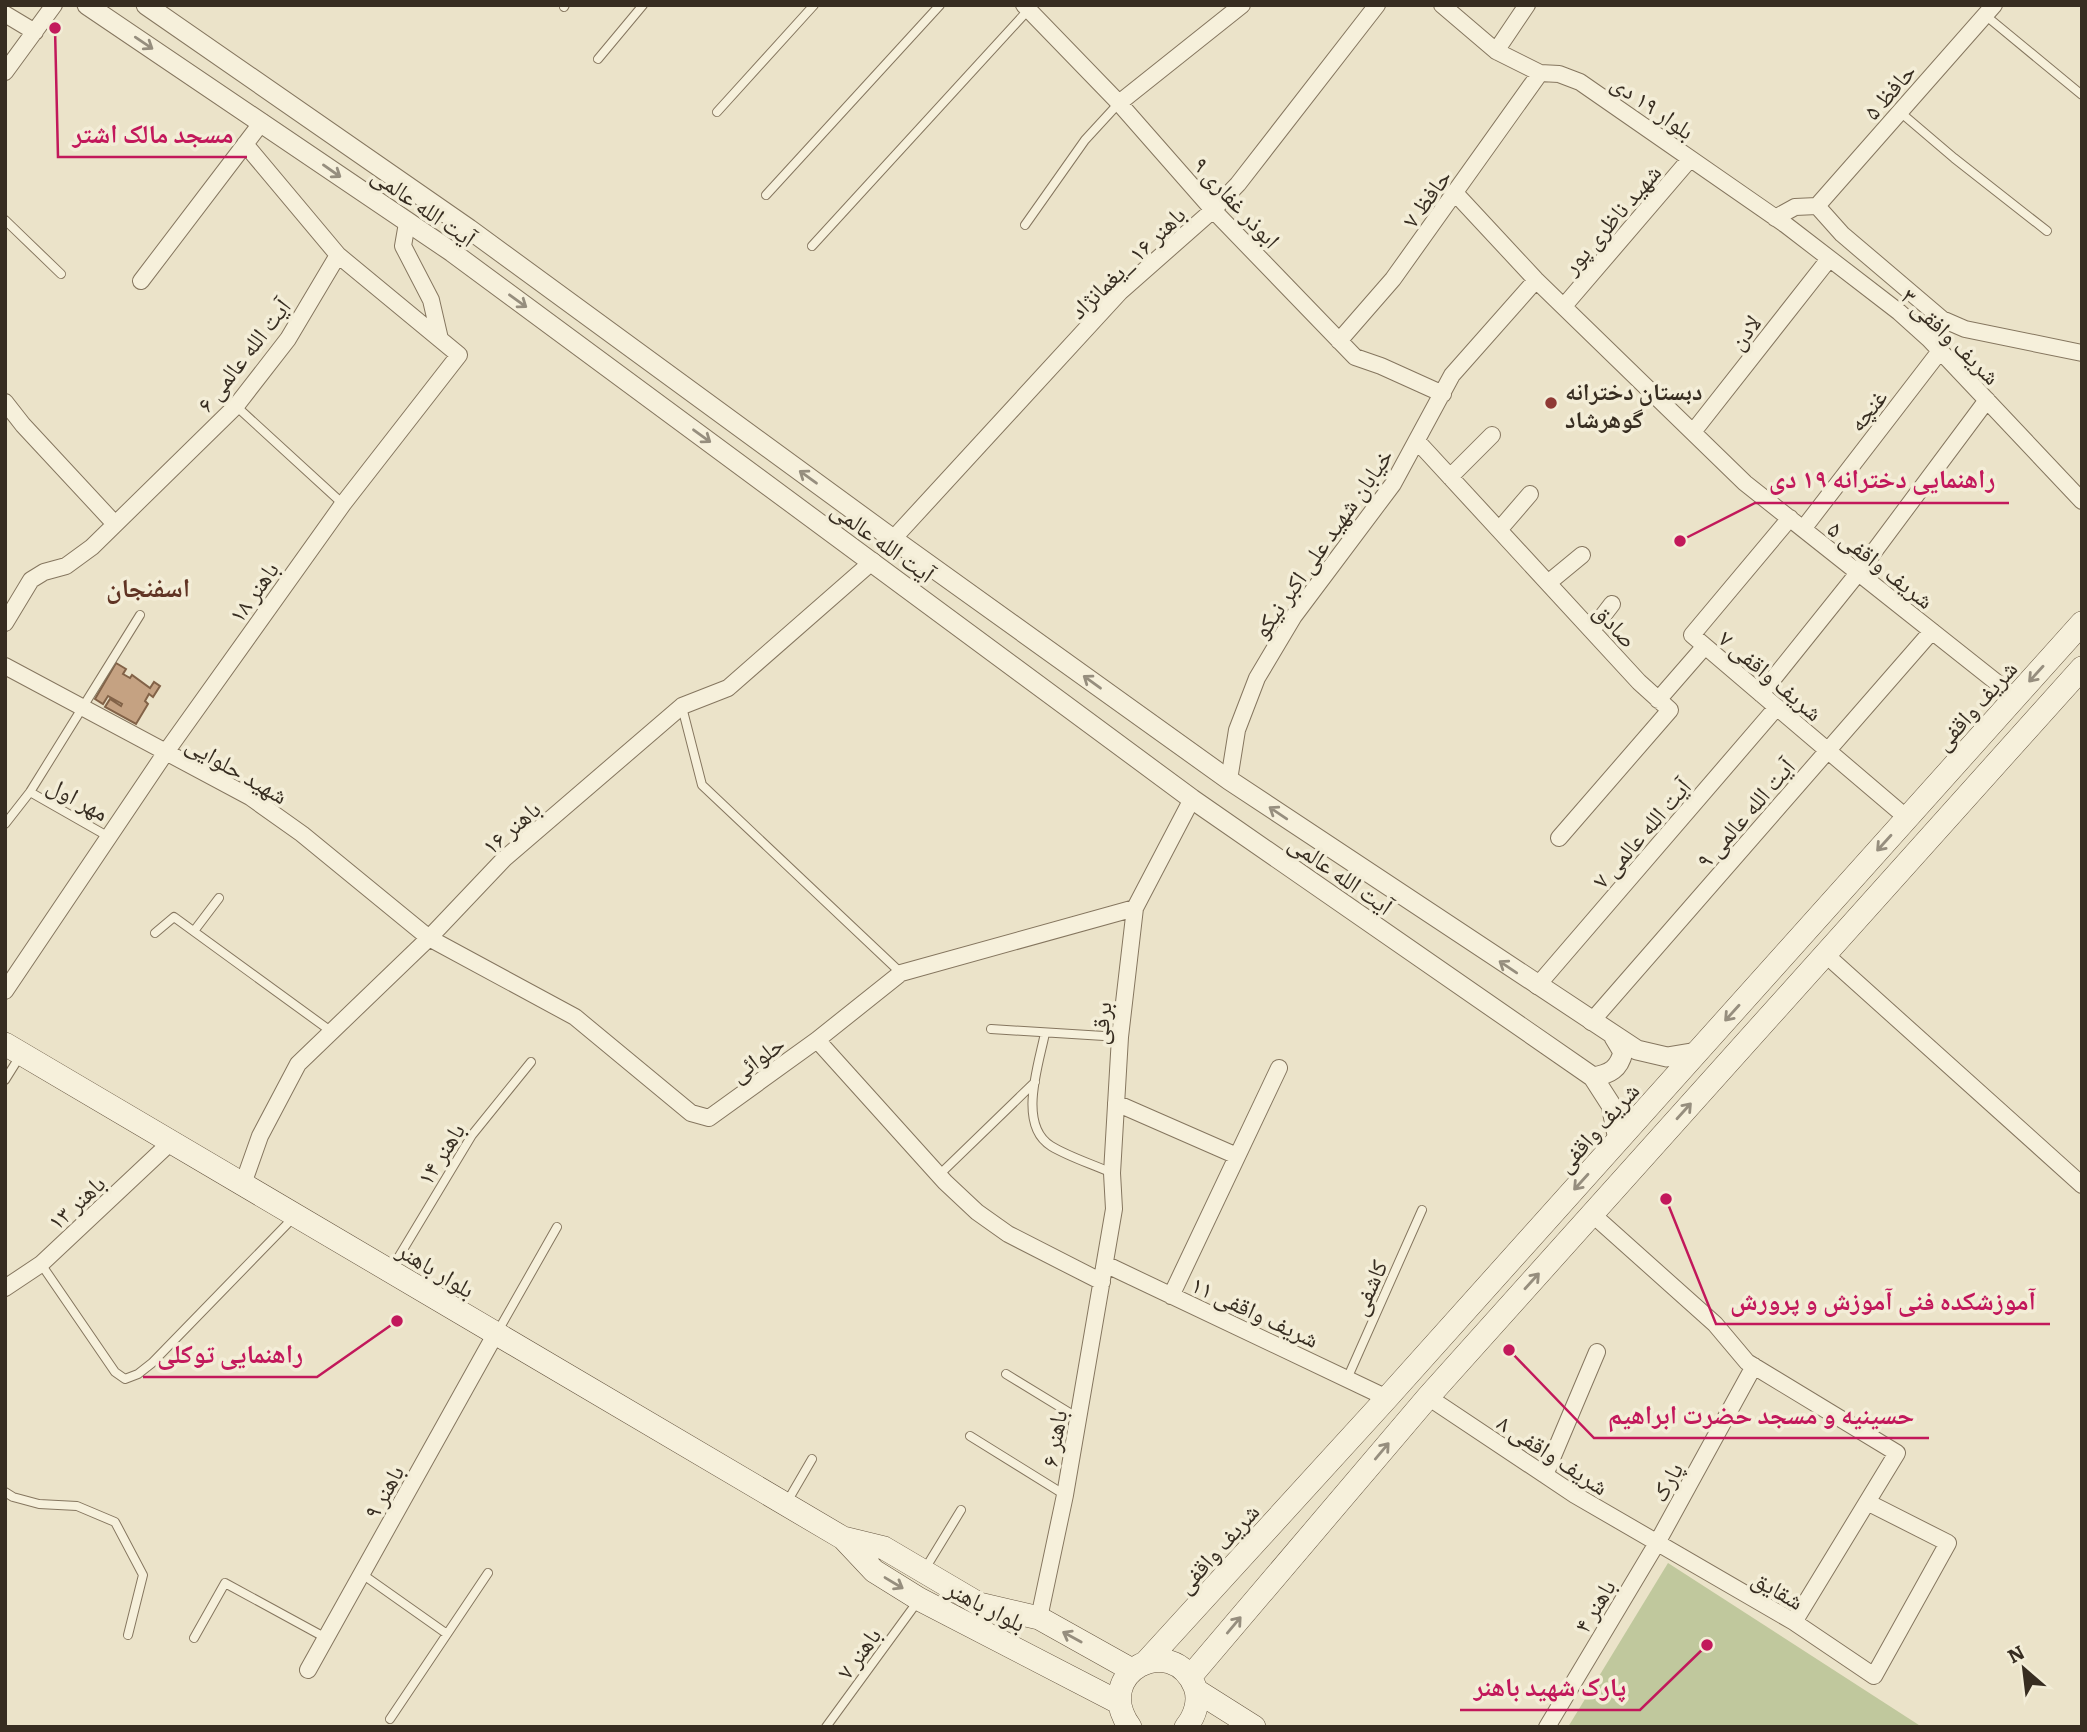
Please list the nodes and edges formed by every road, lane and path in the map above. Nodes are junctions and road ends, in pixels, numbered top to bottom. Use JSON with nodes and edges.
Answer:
{"nodes":[{"id":1,"x":54,"y":5,"type":"edge"},
{"id":2,"x":87,"y":5,"type":"edge"},
{"id":3,"x":146,"y":5,"type":"edge"},
{"id":4,"x":643,"y":5,"type":"edge"},
{"id":5,"x":814,"y":5,"type":"edge"},
{"id":6,"x":940,"y":5,"type":"edge"},
{"id":7,"x":1242,"y":5,"type":"edge"},
{"id":8,"x":1377,"y":5,"type":"edge"},
{"id":9,"x":1442,"y":5,"type":"edge"},
{"id":10,"x":1527,"y":5,"type":"edge"},
{"id":11,"x":1028,"y":7,"type":"edge"},
{"id":12,"x":1990,"y":10,"type":"edge"},
{"id":13,"x":5,"y":14,"type":"edge"},
{"id":14,"x":35,"y":32,"type":"junction"},
{"id":15,"x":1496,"y":51,"type":"junction"},
{"id":16,"x":598,"y":59,"type":"dead end"},
{"id":17,"x":5,"y":72,"type":"edge"},
{"id":18,"x":1540,"y":73,"type":"junction"},
{"id":19,"x":2082,"y":95,"type":"edge"},
{"id":20,"x":1119,"y":103,"type":"junction"},
{"id":21,"x":717,"y":112,"type":"dead end"},
{"id":22,"x":1900,"y":112,"type":"junction"},
{"id":23,"x":262,"y":122,"type":"junction"},
{"id":24,"x":245,"y":144,"type":"junction"},
{"id":25,"x":1690,"y":159,"type":"junction"},
{"id":26,"x":1456,"y":194,"type":"junction"},
{"id":27,"x":766,"y":195,"type":"dead end"},
{"id":28,"x":1817,"y":206,"type":"junction"},
{"id":29,"x":1213,"y":210,"type":"junction"},
{"id":30,"x":1775,"y":218,"type":"junction"},
{"id":31,"x":5,"y":220,"type":"edge"},
{"id":32,"x":407,"y":223,"type":"junction"},
{"id":33,"x":1025,"y":225,"type":"dead end"},
{"id":34,"x":469,"y":229,"type":"junction"},
{"id":35,"x":2047,"y":231,"type":"dead end"},
{"id":36,"x":812,"y":246,"type":"dead end"},
{"id":37,"x":452,"y":252,"type":"junction"},
{"id":38,"x":338,"y":255,"type":"junction"},
{"id":39,"x":1829,"y":259,"type":"junction"},
{"id":40,"x":61,"y":274,"type":"dead end"},
{"id":41,"x":1536,"y":280,"type":"junction"},
{"id":42,"x":141,"y":281,"type":"dead end"},
{"id":43,"x":1564,"y":306,"type":"junction"},
{"id":44,"x":440,"y":339,"type":"junction"},
{"id":45,"x":1339,"y":341,"type":"junction"},
{"id":46,"x":1940,"y":351,"type":"junction"},
{"id":47,"x":2082,"y":353,"type":"edge"},
{"id":48,"x":1443,"y":394,"type":"junction"},
{"id":49,"x":1987,"y":401,"type":"junction"},
{"id":50,"x":5,"y":402,"type":"edge"},
{"id":51,"x":236,"y":406,"type":"junction"},
{"id":52,"x":1693,"y":432,"type":"junction"},
{"id":53,"x":1492,"y":435,"type":"dead end"},
{"id":54,"x":1417,"y":441,"type":"junction"},
{"id":55,"x":1450,"y":477,"type":"junction"},
{"id":56,"x":1530,"y":494,"type":"dead end"},
{"id":57,"x":2082,"y":501,"type":"edge"},
{"id":58,"x":342,"y":504,"type":"junction"},
{"id":59,"x":1790,"y":518,"type":"junction"},
{"id":60,"x":115,"y":524,"type":"junction"},
{"id":61,"x":1803,"y":529,"type":"junction"},
{"id":62,"x":1499,"y":530,"type":"junction"},
{"id":63,"x":893,"y":539,"type":"junction"},
{"id":64,"x":1582,"y":555,"type":"dead end"},
{"id":65,"x":873,"y":561,"type":"junction"},
{"id":66,"x":1858,"y":573,"type":"junction"},
{"id":67,"x":1548,"y":583,"type":"junction"},
{"id":68,"x":1612,"y":604,"type":"dead end"},
{"id":69,"x":140,"y":615,"type":"dead end"},
{"id":70,"x":5,"y":623,"type":"edge"},
{"id":71,"x":2082,"y":623,"type":"edge"},
{"id":72,"x":1592,"y":630,"type":"junction"},
{"id":73,"x":1932,"y":631,"type":"junction"},
{"id":74,"x":1705,"y":646,"type":"junction"},
{"id":75,"x":6,"y":668,"type":"edge"},
{"id":76,"x":2082,"y":668,"type":"edge"},
{"id":77,"x":1761,"y":694,"type":"junction"},
{"id":78,"x":2015,"y":697,"type":"junction"},
{"id":79,"x":1658,"y":700,"type":"junction"},
{"id":80,"x":82,"y":706,"type":"junction"},
{"id":81,"x":682,"y":706,"type":"junction"},
{"id":82,"x":1777,"y":707,"type":"junction"},
{"id":83,"x":2038,"y":717,"type":"junction"},
{"id":84,"x":1827,"y":751,"type":"junction"},
{"id":85,"x":166,"y":752,"type":"junction"},
{"id":86,"x":1229,"y":780,"type":"junction"},
{"id":87,"x":30,"y":792,"type":"junction"},
{"id":88,"x":1192,"y":799,"type":"junction"},
{"id":89,"x":1907,"y":818,"type":"junction"},
{"id":90,"x":5,"y":824,"type":"edge"},
{"id":91,"x":109,"y":836,"type":"junction"},
{"id":92,"x":1559,"y":838,"type":"dead end"},
{"id":93,"x":219,"y":898,"type":"dead end"},
{"id":94,"x":1135,"y":908,"type":"junction"},
{"id":95,"x":194,"y":931,"type":"junction"},
{"id":96,"x":155,"y":933,"type":"dead end"},
{"id":97,"x":429,"y":938,"type":"junction"},
{"id":98,"x":1825,"y":954,"type":"junction"},
{"id":99,"x":901,"y":974,"type":"junction"},
{"id":100,"x":1537,"y":986,"type":"junction"},
{"id":101,"x":5,"y":991,"type":"edge"},
{"id":102,"x":1591,"y":1022,"type":"junction"},
{"id":103,"x":991,"y":1029,"type":"dead end"},
{"id":104,"x":332,"y":1032,"type":"junction"},
{"id":105,"x":1045,"y":1033,"type":"junction"},
{"id":106,"x":1120,"y":1037,"type":"junction"},
{"id":107,"x":1614,"y":1037,"type":"junction"},
{"id":108,"x":817,"y":1040,"type":"junction"},
{"id":109,"x":13,"y":1048,"type":"edge"},
{"id":110,"x":1697,"y":1052,"type":"junction"},
{"id":111,"x":531,"y":1062,"type":"dead end"},
{"id":112,"x":1279,"y":1068,"type":"dead end"},
{"id":113,"x":1593,"y":1077,"type":"junction"},
{"id":114,"x":5,"y":1080,"type":"edge"},
{"id":115,"x":1035,"y":1082,"type":"junction"},
{"id":116,"x":1116,"y":1103,"type":"junction"},
{"id":117,"x":1618,"y":1140,"type":"junction"},
{"id":118,"x":171,"y":1142,"type":"junction"},
{"id":119,"x":1237,"y":1156,"type":"junction"},
{"id":120,"x":1112,"y":1173,"type":"junction"},
{"id":121,"x":939,"y":1175,"type":"junction"},
{"id":122,"x":243,"y":1184,"type":"junction"},
{"id":123,"x":2082,"y":1185,"type":"edge"},
{"id":124,"x":1422,"y":1210,"type":"dead end"},
{"id":125,"x":1592,"y":1214,"type":"junction"},
{"id":126,"x":296,"y":1215,"type":"junction"},
{"id":127,"x":557,"y":1227,"type":"dead end"},
{"id":128,"x":41,"y":1264,"type":"junction"},
{"id":129,"x":1105,"y":1264,"type":"junction"},
{"id":130,"x":390,"y":1271,"type":"junction"},
{"id":131,"x":1102,"y":1282,"type":"junction"},
{"id":132,"x":5,"y":1288,"type":"edge"},
{"id":133,"x":1171,"y":1296,"type":"junction"},
{"id":134,"x":496,"y":1333,"type":"junction"},
{"id":135,"x":1597,"y":1353,"type":"dead end"},
{"id":136,"x":1754,"y":1366,"type":"junction"},
{"id":137,"x":1006,"y":1374,"type":"dead end"},
{"id":138,"x":1347,"y":1379,"type":"junction"},
{"id":139,"x":1428,"y":1397,"type":"junction"},
{"id":140,"x":1387,"y":1398,"type":"junction"},
{"id":141,"x":1078,"y":1418,"type":"junction"},
{"id":142,"x":970,"y":1436,"type":"dead end"},
{"id":143,"x":812,"y":1459,"type":"dead end"},
{"id":144,"x":1545,"y":1475,"type":"junction"},
{"id":145,"x":5,"y":1492,"type":"edge"},
{"id":146,"x":1065,"y":1495,"type":"junction"},
{"id":147,"x":1867,"y":1502,"type":"junction"},
{"id":148,"x":785,"y":1504,"type":"junction"},
{"id":149,"x":961,"y":1510,"type":"dead end"},
{"id":150,"x":843,"y":1538,"type":"junction"},
{"id":151,"x":1657,"y":1543,"type":"junction"},
{"id":152,"x":923,"y":1572,"type":"junction"},
{"id":153,"x":488,"y":1573,"type":"dead end"},
{"id":154,"x":362,"y":1574,"type":"junction"},
{"id":155,"x":919,"y":1599,"type":"junction"},
{"id":156,"x":1039,"y":1618,"type":"junction"},
{"id":157,"x":1794,"y":1622,"type":"junction"},
{"id":158,"x":447,"y":1634,"type":"junction"},
{"id":159,"x":128,"y":1635,"type":"dead end"},
{"id":160,"x":194,"y":1638,"type":"dead end"},
{"id":161,"x":326,"y":1638,"type":"junction"},
{"id":162,"x":1139,"y":1666,"type":"junction"},
{"id":163,"x":308,"y":1670,"type":"dead end"},
{"id":164,"x":1193,"y":1684,"type":"junction"},
{"id":165,"x":1122,"y":1718,"type":"edge"},
{"id":166,"x":390,"y":1719,"type":"dead end"},
{"id":167,"x":826,"y":1727,"type":"edge"},
{"id":168,"x":1186,"y":1727,"type":"edge"},
{"id":169,"x":1254,"y":1727,"type":"edge"},
{"id":170,"x":1547,"y":1727,"type":"edge"}],
"edges":[{"from":1,"to":14,"type":"street"},
{"from":2,"to":23,"type":"street","name":"آیت الله عالمی","one_way":true},
{"from":3,"to":34,"type":"street","name":"آیت الله عالمی"},
{"from":4,"to":16,"type":"lane"},
{"from":5,"to":21,"type":"lane"},
{"from":6,"to":27,"type":"lane"},
{"from":7,"to":20,"type":"street"},
{"from":8,"to":29,"type":"street","name":"باهنر ۱۶ _یغمانژاد"},
{"from":9,"to":15,"type":"street"},
{"from":10,"to":15,"type":"street"},
{"from":11,"to":20,"type":"street","name":"ابوذر غفاری ۹"},
{"from":11,"to":36,"type":"lane"},
{"from":12,"to":19,"type":"lane"},
{"from":12,"to":22,"type":"street","name":"حافظ ۵"},
{"from":13,"to":14,"type":"street"},
{"from":14,"to":17,"type":"street"},
{"from":15,"to":18,"type":"street","name":"بلوار ۱۹ دی"},
{"from":18,"to":25,"type":"street","name":"بلوار ۱۹ دی"},
{"from":18,"to":26,"type":"street","name":"حافظ ۷"},
{"from":20,"to":29,"type":"street","name":"ابوذر غفاری ۹"},
{"from":20,"to":33,"type":"lane"},
{"from":22,"to":28,"type":"street","name":"حافظ ۵"},
{"from":22,"to":35,"type":"lane"},
{"from":23,"to":24,"type":"street"},
{"from":23,"to":32,"type":"street","name":"آیت الله عالمی","one_way":true},
{"from":24,"to":38,"type":"street"},
{"from":24,"to":42,"type":"street"},
{"from":25,"to":30,"type":"street","name":"بلوار ۱۹ دی"},
{"from":25,"to":43,"type":"street","name":"شهید ناظری پور"},
{"from":26,"to":41,"type":"street","name":"شریف واقفی ۵"},
{"from":26,"to":45,"type":"street","name":"حافظ ۷"},
{"from":28,"to":30,"type":"street"},
{"from":28,"to":47,"type":"street"},
{"from":29,"to":45,"type":"street","name":"ابوذر غفاری ۹"},
{"from":29,"to":63,"type":"street","name":"باهنر ۱۶ _یغمانژاد"},
{"from":30,"to":39,"type":"street","name":"شریف وافقی ۳"},
{"from":31,"to":40,"type":"lane"},
{"from":32,"to":37,"type":"street","name":"آیت الله عالمی"},
{"from":32,"to":44,"type":"street"},
{"from":34,"to":37,"type":"street"},
{"from":63,"to":34,"type":"street","name":"آیت الله عالمی","one_way":true},
{"from":37,"to":65,"type":"street","name":"آیت الله عالمی","one_way":true},
{"from":38,"to":44,"type":"street","name":"باهنر ۱۸"},
{"from":38,"to":51,"type":"street","name":"آیت الله عالمی ۶"},
{"from":39,"to":46,"type":"street","name":"شریف وافقی ۳"},
{"from":39,"to":52,"type":"street","name":"لادن"},
{"from":41,"to":43,"type":"street","name":"شریف واقفی ۵"},
{"from":41,"to":48,"type":"street","name":"خیابان شهید علی اکبر نیکو"},
{"from":43,"to":52,"type":"street","name":"شریف واقفی ۵"},
{"from":44,"to":58,"type":"street","name":"باهنر ۱۸"},
{"from":45,"to":48,"type":"street","name":"ابوذر غفاری ۹"},
{"from":46,"to":49,"type":"street","name":"شریف وافقی ۳"},
{"from":46,"to":61,"type":"street","name":"غنچه"},
{"from":48,"to":54,"type":"street","name":"خیابان شهید علی اکبر نیکو"},
{"from":49,"to":57,"type":"street","name":"شریف وافقی ۳"},
{"from":49,"to":66,"type":"street"},
{"from":50,"to":60,"type":"street"},
{"from":51,"to":58,"type":"lane"},
{"from":51,"to":60,"type":"street","name":"آیت الله عالمی ۶"},
{"from":52,"to":59,"type":"street","name":"شریف واقفی ۵"},
{"from":53,"to":55,"type":"street"},
{"from":54,"to":55,"type":"street","name":"صادق"},
{"from":54,"to":86,"type":"street","name":"خیابان شهید علی اکبر نیکو"},
{"from":55,"to":62,"type":"street","name":"صادق"},
{"from":56,"to":62,"type":"street"},
{"from":58,"to":85,"type":"street","name":"باهنر ۱۸"},
{"from":59,"to":61,"type":"street","name":"شریف واقفی ۵"},
{"from":59,"to":74,"type":"street","name":"شریف واقفی ۷"},
{"from":60,"to":70,"type":"street","name":"آیت الله عالمی ۶"},
{"from":61,"to":66,"type":"street","name":"شریف واقفی ۵"},
{"from":62,"to":67,"type":"street","name":"صادق"},
{"from":86,"to":63,"type":"street","name":"آیت الله عالمی","one_way":true},
{"from":64,"to":67,"type":"street"},
{"from":65,"to":81,"type":"street","name":"باهنر ۱۶"},
{"from":65,"to":88,"type":"street","name":"آیت الله عالمی"},
{"from":66,"to":73,"type":"street","name":"شریف واقفی ۵"},
{"from":66,"to":77,"type":"street"},
{"from":67,"to":72,"type":"street","name":"صادق"},
{"from":68,"to":72,"type":"street"},
{"from":69,"to":80,"type":"lane"},
{"from":71,"to":78,"type":"main road","name":"شریف واقفی","one_way":true},
{"from":72,"to":79,"type":"street","name":"صادق"},
{"from":73,"to":78,"type":"street","name":"شریف واقفی ۵"},
{"from":73,"to":84,"type":"street","name":"آیت الله عالمی ۹"},
{"from":74,"to":77,"type":"street","name":"شریف واقفی ۷"},
{"from":74,"to":79,"type":"street"},
{"from":75,"to":80,"type":"street","name":"شهید حلوایی"},
{"from":76,"to":83,"type":"main road"},
{"from":77,"to":82,"type":"street","name":"شریف واقفی ۷"},
{"from":78,"to":83,"type":"main road"},
{"from":78,"to":89,"type":"main road","name":"شریف واقفی"},
{"from":79,"to":92,"type":"street"},
{"from":80,"to":85,"type":"street","name":"شهید حلوایی"},
{"from":80,"to":87,"type":"lane"},
{"from":81,"to":97,"type":"street","name":"باهنر ۱۶"},
{"from":81,"to":99,"type":"lane"},
{"from":82,"to":84,"type":"street","name":"شریف واقفی ۷"},
{"from":82,"to":100,"type":"street","name":"آیت الله عالمی ۷"},
{"from":83,"to":98,"type":"main road"},
{"from":84,"to":89,"type":"street","name":"شریف واقفی ۷"},
{"from":84,"to":102,"type":"street","name":"آیت الله عالمی ۹"},
{"from":85,"to":91,"type":"street","name":"باهنر ۱۸"},
{"from":85,"to":97,"type":"street","name":"شهید حلوایی"},
{"from":100,"to":86,"type":"street","name":"آیت الله عالمی","one_way":true},
{"from":87,"to":90,"type":"lane"},
{"from":87,"to":91,"type":"lane","name":"مهر اول"},
{"from":88,"to":94,"type":"street","name":"برقی"},
{"from":88,"to":113,"type":"street","name":"آیت الله عالمی"},
{"from":89,"to":110,"type":"main road","name":"شریف واقفی","one_way":true},
{"from":91,"to":101,"type":"street","name":"باهنر ۱۸"},
{"from":93,"to":95,"type":"lane"},
{"from":94,"to":99,"type":"street","name":"حلوائی"},
{"from":94,"to":106,"type":"street","name":"برقی"},
{"from":95,"to":96,"type":"lane"},
{"from":95,"to":104,"type":"lane"},
{"from":97,"to":104,"type":"street","name":"باهنر ۱۶"},
{"from":97,"to":108,"type":"street","name":"حلوائی"},
{"from":98,"to":123,"type":"street"},
{"from":125,"to":98,"type":"main road","one_way":true},
{"from":99,"to":108,"type":"street","name":"حلوائی"},
{"from":100,"to":102,"type":"street","name":"آیت الله عالمی"},
{"from":102,"to":107,"type":"street","name":"آیت الله عالمی"},
{"from":103,"to":105,"type":"lane"},
{"from":104,"to":122,"type":"street","name":"باهنر ۱۶"},
{"from":105,"to":106,"type":"lane"},
{"from":105,"to":115,"type":"lane"},
{"from":106,"to":116,"type":"street","name":"برقی"},
{"from":107,"to":110,"type":"street","name":"آیت الله عالمی"},
{"from":107,"to":113,"type":"street"},
{"from":108,"to":121,"type":"street"},
{"from":109,"to":114,"type":"lane"},
{"from":109,"to":118,"type":"main road","name":"بلوار باهنر"},
{"from":110,"to":117,"type":"main road","name":"شریف واقفی"},
{"from":111,"to":130,"type":"lane","name":"باهنر ۱۴"},
{"from":112,"to":119,"type":"street"},
{"from":113,"to":117,"type":"street","name":"آیت الله عالمی"},
{"from":115,"to":120,"type":"lane"},
{"from":115,"to":121,"type":"lane"},
{"from":116,"to":119,"type":"street"},
{"from":116,"to":120,"type":"street","name":"برقی"},
{"from":117,"to":140,"type":"main road","name":"شریف واقفی","one_way":true},
{"from":118,"to":122,"type":"main road","name":"بلوار باهنر"},
{"from":118,"to":128,"type":"street","name":"باهنر ۱۳"},
{"from":119,"to":133,"type":"street"},
{"from":120,"to":129,"type":"street","name":"برقی"},
{"from":121,"to":131,"type":"street"},
{"from":122,"to":126,"type":"main road","name":"بلوار باهنر"},
{"from":124,"to":138,"type":"lane","name":"کاشفی"},
{"from":125,"to":136,"type":"street"},
{"from":139,"to":125,"type":"main road","one_way":true},
{"from":126,"to":128,"type":"lane"},
{"from":126,"to":130,"type":"main road","name":"بلوار باهنر"},
{"from":127,"to":134,"type":"lane"},
{"from":128,"to":132,"type":"street","name":"باهنر ۱۳"},
{"from":129,"to":131,"type":"street","name":"باهنر ۶"},
{"from":129,"to":133,"type":"street","name":"شریف واقفی ۱۱"},
{"from":130,"to":134,"type":"main road","name":"بلوار باهنر"},
{"from":131,"to":141,"type":"street","name":"باهنر ۶"},
{"from":133,"to":138,"type":"street","name":"شریف واقفی ۱۱"},
{"from":134,"to":148,"type":"main road","name":"بلوار باهنر"},
{"from":134,"to":154,"type":"street","name":"باهنر ۹"},
{"from":135,"to":144,"type":"street"},
{"from":136,"to":147,"type":"street"},
{"from":136,"to":151,"type":"street","name":"پارک"},
{"from":137,"to":141,"type":"lane"},
{"from":138,"to":140,"type":"street","name":"شریف واقفی ۱۱"},
{"from":139,"to":144,"type":"street","name":"شریف واقفی ۸"},
{"from":164,"to":139,"type":"main road","one_way":true},
{"from":140,"to":162,"type":"main road","name":"شریف واقفی"},
{"from":141,"to":146,"type":"street","name":"باهنر ۶"},
{"from":142,"to":146,"type":"lane"},
{"from":143,"to":148,"type":"lane"},
{"from":144,"to":151,"type":"street","name":"شریف واقفی ۸"},
{"from":145,"to":159,"type":"lane"},
{"from":146,"to":156,"type":"street","name":"باهنر ۶"},
{"from":147,"to":157,"type":"street"},
{"from":147,"to":157,"type":"street","name":"شقایق"},
{"from":148,"to":150,"type":"main road","name":"بلوار باهنر"},
{"from":149,"to":152,"type":"lane"},
{"from":150,"to":152,"type":"main road","name":"بلوار باهنر"},
{"from":150,"to":155,"type":"main road","name":"بلوار باهنر","one_way":true},
{"from":151,"to":157,"type":"street","name":"شقایق"},
{"from":151,"to":170,"type":"street","name":"باهنر ۴"},
{"from":152,"to":156,"type":"main road","name":"بلوار باهنر"},
{"from":153,"to":158,"type":"lane"},
{"from":154,"to":158,"type":"lane"},
{"from":154,"to":161,"type":"street","name":"باهنر ۹"},
{"from":155,"to":165,"type":"main road","name":"بلوار باهنر"},
{"from":155,"to":167,"type":"lane","name":"باهنر ۷"},
{"from":162,"to":156,"type":"main road","name":"بلوار باهنر","one_way":true},
{"from":158,"to":166,"type":"lane"},
{"from":160,"to":161,"type":"lane"},
{"from":161,"to":163,"type":"street","name":"باهنر ۹"},
{"from":162,"to":164,"type":"main road"},
{"from":162,"to":165,"type":"main road","name":"شریف واقفی"},
{"from":164,"to":168,"type":"main road"},
{"from":164,"to":169,"type":"main road"}]}
